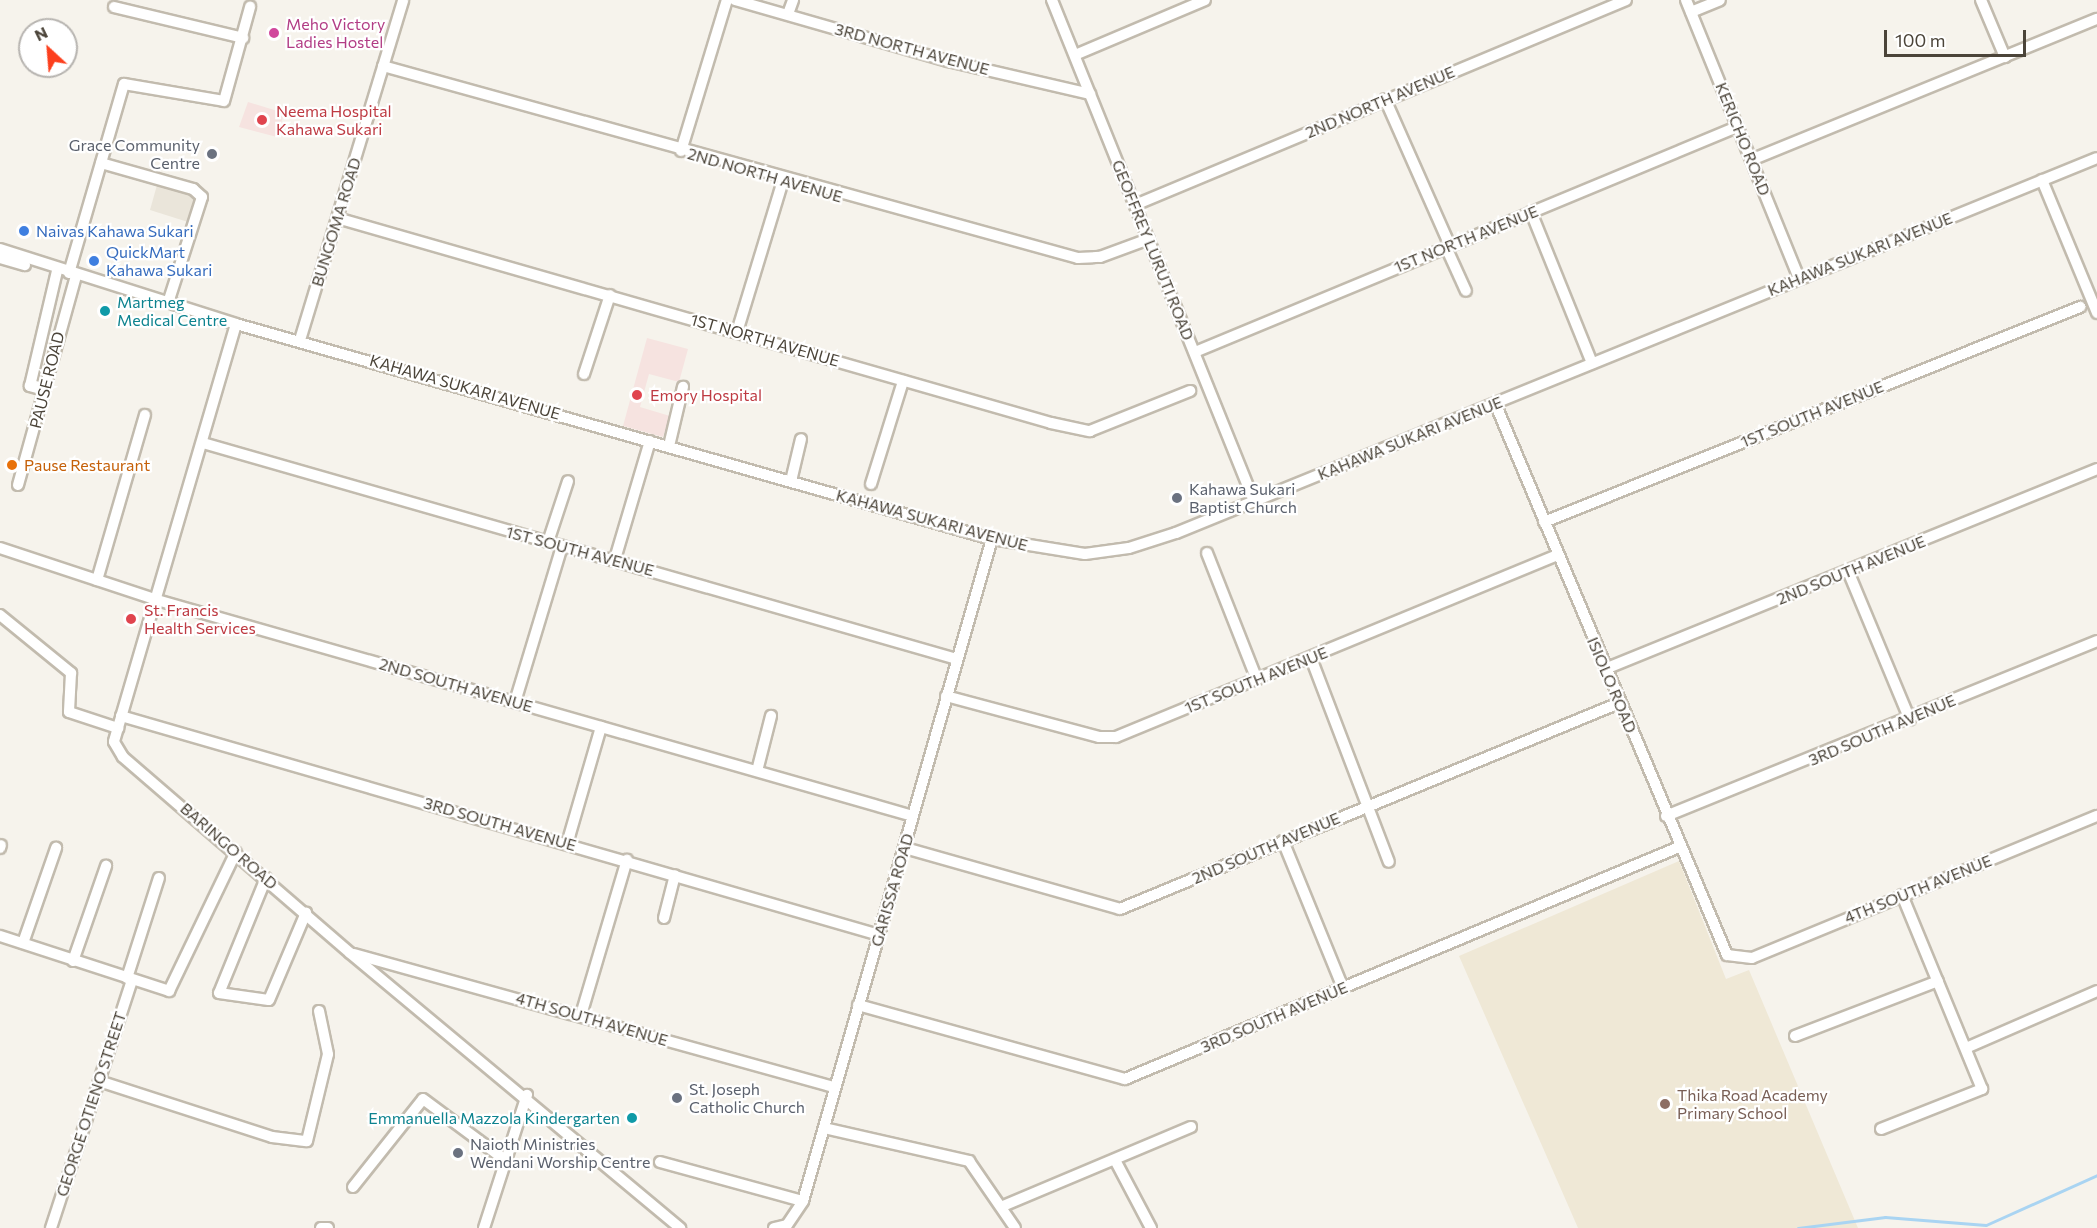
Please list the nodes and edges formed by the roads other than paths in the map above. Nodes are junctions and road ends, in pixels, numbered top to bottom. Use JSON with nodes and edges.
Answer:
{"nodes":[{"id":1,"x":403,"y":0,"type":"edge"},
{"id":2,"x":727,"y":0,"type":"edge"},
{"id":3,"x":735,"y":0,"type":"edge"},
{"id":4,"x":793,"y":0,"type":"edge"},
{"id":5,"x":1052,"y":0,"type":"edge"},
{"id":6,"x":1206,"y":0,"type":"edge"},
{"id":7,"x":1626,"y":0,"type":"edge"},
{"id":8,"x":1686,"y":0,"type":"edge"},
{"id":9,"x":1720,"y":0,"type":"edge"},
{"id":10,"x":1981,"y":0,"type":"edge"},
{"id":11,"x":114,"y":7,"type":"dead end"},
{"id":12,"x":250,"y":8,"type":"dead end"},
{"id":13,"x":1691,"y":12,"type":"junction"},
{"id":14,"x":788,"y":14,"type":"junction"},
{"id":15,"x":2097,"y":19,"type":"edge"},
{"id":16,"x":243,"y":38,"type":"junction"},
{"id":17,"x":1075,"y":55,"type":"junction"},
{"id":18,"x":2005,"y":57,"type":"junction"},
{"id":19,"x":383,"y":66,"type":"junction"},
{"id":20,"x":1090,"y":94,"type":"junction"},
{"id":21,"x":1385,"y":99,"type":"junction"},
{"id":22,"x":1737,"y":126,"type":"junction"},
{"id":23,"x":681,"y":152,"type":"junction"},
{"id":24,"x":2097,"y":158,"type":"edge"},
{"id":25,"x":1751,"y":160,"type":"junction"},
{"id":26,"x":101,"y":163,"type":"junction"},
{"id":27,"x":2043,"y":180,"type":"junction"},
{"id":28,"x":783,"y":181,"type":"junction"},
{"id":29,"x":1135,"y":204,"type":"junction"},
{"id":30,"x":1531,"y":212,"type":"junction"},
{"id":31,"x":337,"y":218,"type":"junction"},
{"id":32,"x":1149,"y":238,"type":"junction"},
{"id":33,"x":1448,"y":246,"type":"junction"},
{"id":34,"x":0,"y":249,"type":"edge"},
{"id":35,"x":0,"y":258,"type":"edge"},
{"id":36,"x":46,"y":267,"type":"junction"},
{"id":37,"x":57,"y":271,"type":"junction"},
{"id":38,"x":72,"y":275,"type":"junction"},
{"id":39,"x":1799,"y":278,"type":"junction"},
{"id":40,"x":1466,"y":291,"type":"dead end"},
{"id":41,"x":610,"y":295,"type":"junction"},
{"id":42,"x":168,"y":303,"type":"junction"},
{"id":43,"x":2086,"y":305,"type":"junction"},
{"id":44,"x":2097,"y":314,"type":"edge"},
{"id":45,"x":236,"y":324,"type":"junction"},
{"id":46,"x":737,"y":332,"type":"junction"},
{"id":47,"x":300,"y":340,"type":"junction"},
{"id":48,"x":1195,"y":352,"type":"junction"},
{"id":49,"x":1592,"y":363,"type":"junction"},
{"id":50,"x":584,"y":374,"type":"dead end"},
{"id":51,"x":903,"y":381,"type":"junction"},
{"id":52,"x":1207,"y":383,"type":"junction"},
{"id":53,"x":683,"y":387,"type":"dead end"},
{"id":54,"x":44,"y":390,"type":"junction"},
{"id":55,"x":1494,"y":403,"type":"junction"},
{"id":56,"x":145,"y":415,"type":"dead end"},
{"id":57,"x":801,"y":439,"type":"dead end"},
{"id":58,"x":650,"y":441,"type":"junction"},
{"id":59,"x":203,"y":443,"type":"junction"},
{"id":60,"x":669,"y":446,"type":"junction"},
{"id":61,"x":2097,"y":469,"type":"edge"},
{"id":62,"x":568,"y":481,"type":"dead end"},
{"id":63,"x":791,"y":481,"type":"junction"},
{"id":64,"x":871,"y":484,"type":"dead end"},
{"id":65,"x":18,"y":485,"type":"dead end"},
{"id":66,"x":1254,"y":501,"type":"junction"},
{"id":67,"x":1544,"y":522,"type":"junction"},
{"id":68,"x":992,"y":539,"type":"junction"},
{"id":69,"x":548,"y":542,"type":"junction"},
{"id":70,"x":562,"y":546,"type":"junction"},
{"id":71,"x":0,"y":548,"type":"edge"},
{"id":72,"x":1207,"y":552,"type":"dead end"},
{"id":73,"x":1558,"y":555,"type":"junction"},
{"id":74,"x":615,"y":559,"type":"junction"},
{"id":75,"x":1848,"y":572,"type":"junction"},
{"id":76,"x":97,"y":580,"type":"junction"},
{"id":77,"x":157,"y":600,"type":"junction"},
{"id":78,"x":0,"y":615,"type":"edge"},
{"id":79,"x":2097,"y":641,"type":"edge"},
{"id":80,"x":1311,"y":658,"type":"junction"},
{"id":81,"x":957,"y":659,"type":"junction"},
{"id":82,"x":1605,"y":669,"type":"junction"},
{"id":83,"x":1257,"y":680,"type":"junction"},
{"id":84,"x":946,"y":696,"type":"junction"},
{"id":85,"x":515,"y":702,"type":"junction"},
{"id":86,"x":1619,"y":703,"type":"junction"},
{"id":87,"x":121,"y":716,"type":"junction"},
{"id":88,"x":771,"y":716,"type":"dead end"},
{"id":89,"x":1910,"y":720,"type":"junction"},
{"id":90,"x":601,"y":727,"type":"junction"},
{"id":91,"x":118,"y":728,"type":"junction"},
{"id":92,"x":757,"y":771,"type":"junction"},
{"id":93,"x":1366,"y":806,"type":"junction"},
{"id":94,"x":914,"y":816,"type":"junction"},
{"id":95,"x":1666,"y":816,"type":"junction"},
{"id":96,"x":2097,"y":816,"type":"edge"},
{"id":97,"x":1283,"y":841,"type":"junction"},
{"id":98,"x":567,"y":844,"type":"junction"},
{"id":99,"x":1679,"y":847,"type":"junction"},
{"id":100,"x":57,"y":848,"type":"dead end"},
{"id":101,"x":904,"y":848,"type":"junction"},
{"id":102,"x":236,"y":852,"type":"junction"},
{"id":103,"x":627,"y":860,"type":"junction"},
{"id":104,"x":1389,"y":862,"type":"dead end"},
{"id":105,"x":106,"y":866,"type":"dead end"},
{"id":106,"x":675,"y":874,"type":"junction"},
{"id":107,"x":159,"y":878,"type":"dead end"},
{"id":108,"x":266,"y":878,"type":"junction"},
{"id":109,"x":1902,"y":895,"type":"junction"},
{"id":110,"x":306,"y":913,"type":"junction"},
{"id":111,"x":664,"y":918,"type":"dead end"},
{"id":112,"x":0,"y":936,"type":"edge"},
{"id":113,"x":879,"y":936,"type":"junction"},
{"id":114,"x":23,"y":944,"type":"junction"},
{"id":115,"x":351,"y":953,"type":"junction"},
{"id":116,"x":1738,"y":959,"type":"joint"},
{"id":117,"x":73,"y":961,"type":"junction"},
{"id":118,"x":129,"y":979,"type":"junction"},
{"id":119,"x":1938,"y":981,"type":"junction"},
{"id":120,"x":1342,"y":988,"type":"junction"},
{"id":121,"x":2097,"y":991,"type":"edge"},
{"id":122,"x":858,"y":1005,"type":"junction"},
{"id":123,"x":319,"y":1011,"type":"dead end"},
{"id":124,"x":581,"y":1015,"type":"junction"},
{"id":125,"x":1795,"y":1036,"type":"dead end"},
{"id":126,"x":1966,"y":1048,"type":"junction"},
{"id":127,"x":99,"y":1081,"type":"junction"},
{"id":128,"x":834,"y":1087,"type":"junction"},
{"id":129,"x":526,"y":1095,"type":"junction"},
{"id":130,"x":1191,"y":1127,"type":"dead end"},
{"id":131,"x":824,"y":1128,"type":"junction"},
{"id":132,"x":1881,"y":1129,"type":"dead end"},
{"id":133,"x":506,"y":1160,"type":"junction"},
{"id":134,"x":1115,"y":1160,"type":"junction"},
{"id":135,"x":660,"y":1162,"type":"dead end"},
{"id":136,"x":352,"y":1187,"type":"dead end"},
{"id":137,"x":803,"y":1201,"type":"junction"},
{"id":138,"x":1003,"y":1206,"type":"junction"},
{"id":139,"x":789,"y":1226,"type":"edge"},
{"id":140,"x":51,"y":1228,"type":"edge"},
{"id":141,"x":321,"y":1228,"type":"edge"},
{"id":142,"x":328,"y":1228,"type":"edge"},
{"id":143,"x":484,"y":1228,"type":"edge"},
{"id":144,"x":680,"y":1228,"type":"edge"},
{"id":145,"x":774,"y":1228,"type":"edge"},
{"id":146,"x":1015,"y":1228,"type":"edge"},
{"id":147,"x":1151,"y":1228,"type":"edge"}],
"edges":[{"from":1,"to":19,"type":"street","name":"BUNGOMA ROAD"},
{"from":2,"to":23,"type":"street"},
{"from":3,"to":14,"type":"street","name":"3RD NORTH AVENUE"},
{"from":4,"to":14,"type":"street"},
{"from":5,"to":17,"type":"street","name":"GEOFFREY LURUTI ROAD"},
{"from":6,"to":17,"type":"street"},
{"from":7,"to":21,"type":"street","name":"2ND NORTH AVENUE"},
{"from":8,"to":13,"type":"street","name":"KERICHO ROAD"},
{"from":9,"to":13,"type":"street"},
{"from":10,"to":18,"type":"street"},
{"from":11,"to":16,"type":"street"},
{"from":12,"to":16,"type":"street"},
{"from":13,"to":22,"type":"street","name":"KERICHO ROAD"},
{"from":14,"to":20,"type":"street","name":"3RD NORTH AVENUE"},
{"from":15,"to":18,"type":"street"},
{"from":16,"to":26,"type":"street","name":"PAUSE ROAD"},
{"from":17,"to":20,"type":"street","name":"GEOFFREY LURUTI ROAD"},
{"from":18,"to":25,"type":"street"},
{"from":19,"to":23,"type":"street","name":"2ND NORTH AVENUE"},
{"from":19,"to":31,"type":"street","name":"BUNGOMA ROAD"},
{"from":20,"to":29,"type":"street","name":"GEOFFREY LURUTI ROAD"},
{"from":21,"to":29,"type":"street","name":"2ND NORTH AVENUE"},
{"from":21,"to":33,"type":"street"},
{"from":22,"to":25,"type":"street","name":"KERICHO ROAD"},
{"from":22,"to":30,"type":"street","name":"1ST NORTH AVENUE"},
{"from":23,"to":28,"type":"street","name":"2ND NORTH AVENUE"},
{"from":24,"to":27,"type":"street","name":"KAHAWA SUKARI AVENUE"},
{"from":25,"to":39,"type":"street","name":"KERICHO ROAD"},
{"from":26,"to":38,"type":"street","name":"PAUSE ROAD"},
{"from":26,"to":42,"type":"street"},
{"from":27,"to":39,"type":"street","name":"KAHAWA SUKARI AVENUE"},
{"from":27,"to":43,"type":"street"},
{"from":28,"to":32,"type":"street","name":"2ND NORTH AVENUE"},
{"from":28,"to":46,"type":"street"},
{"from":29,"to":32,"type":"street","name":"GEOFFREY LURUTI ROAD"},
{"from":30,"to":33,"type":"street","name":"1ST NORTH AVENUE"},
{"from":30,"to":49,"type":"street"},
{"from":31,"to":41,"type":"street","name":"1ST NORTH AVENUE"},
{"from":31,"to":47,"type":"street","name":"BUNGOMA ROAD"},
{"from":32,"to":48,"type":"street","name":"GEOFFREY LURUTI ROAD"},
{"from":33,"to":40,"type":"street"},
{"from":33,"to":48,"type":"street","name":"1ST NORTH AVENUE"},
{"from":34,"to":36,"type":"street","name":"KAHAWA SUKARI AVENUE"},
{"from":35,"to":36,"type":"street","name":"KAHAWA SUKARI AVENUE"},
{"from":36,"to":37,"type":"street","name":"KAHAWA SUKARI AVENUE"},
{"from":37,"to":38,"type":"street","name":"KAHAWA SUKARI AVENUE"},
{"from":37,"to":54,"type":"street"},
{"from":38,"to":42,"type":"street","name":"KAHAWA SUKARI AVENUE"},
{"from":38,"to":54,"type":"street","name":"PAUSE ROAD"},
{"from":39,"to":49,"type":"street","name":"KAHAWA SUKARI AVENUE"},
{"from":41,"to":46,"type":"street","name":"1ST NORTH AVENUE"},
{"from":41,"to":50,"type":"street"},
{"from":42,"to":45,"type":"street","name":"KAHAWA SUKARI AVENUE"},
{"from":43,"to":44,"type":"street"},
{"from":43,"to":67,"type":"street","name":"1ST SOUTH AVENUE"},
{"from":45,"to":47,"type":"street","name":"KAHAWA SUKARI AVENUE"},
{"from":45,"to":59,"type":"street","name":"BARINGO ROAD"},
{"from":46,"to":51,"type":"street","name":"1ST NORTH AVENUE"},
{"from":47,"to":58,"type":"street","name":"KAHAWA SUKARI AVENUE"},
{"from":48,"to":52,"type":"street","name":"GEOFFREY LURUTI ROAD"},
{"from":49,"to":55,"type":"street","name":"KAHAWA SUKARI AVENUE"},
{"from":51,"to":52,"type":"street","name":"1ST NORTH AVENUE"},
{"from":51,"to":64,"type":"street"},
{"from":52,"to":66,"type":"street","name":"GEOFFREY LURUTI ROAD"},
{"from":53,"to":60,"type":"street"},
{"from":54,"to":65,"type":"street","name":"PAUSE ROAD"},
{"from":55,"to":66,"type":"street","name":"KAHAWA SUKARI AVENUE"},
{"from":55,"to":67,"type":"street","name":"ISIOLO ROAD"},
{"from":56,"to":76,"type":"street"},
{"from":57,"to":63,"type":"street"},
{"from":58,"to":60,"type":"street","name":"KAHAWA SUKARI AVENUE"},
{"from":58,"to":74,"type":"street"},
{"from":59,"to":69,"type":"street","name":"1ST SOUTH AVENUE"},
{"from":59,"to":77,"type":"street","name":"BARINGO ROAD"},
{"from":60,"to":63,"type":"street","name":"KAHAWA SUKARI AVENUE"},
{"from":61,"to":75,"type":"street","name":"2ND SOUTH AVENUE"},
{"from":62,"to":69,"type":"street"},
{"from":63,"to":68,"type":"street","name":"KAHAWA SUKARI AVENUE"},
{"from":66,"to":68,"type":"street","name":"KAHAWA SUKARI AVENUE"},
{"from":67,"to":73,"type":"street","name":"ISIOLO ROAD"},
{"from":68,"to":81,"type":"street","name":"GARISSA ROAD"},
{"from":69,"to":70,"type":"street","name":"1ST SOUTH AVENUE"},
{"from":70,"to":74,"type":"street","name":"1ST SOUTH AVENUE"},
{"from":70,"to":85,"type":"street"},
{"from":71,"to":76,"type":"street","name":"2ND SOUTH AVENUE"},
{"from":72,"to":83,"type":"street"},
{"from":73,"to":80,"type":"street","name":"1ST SOUTH AVENUE"},
{"from":73,"to":82,"type":"street","name":"ISIOLO ROAD"},
{"from":74,"to":81,"type":"street","name":"1ST SOUTH AVENUE"},
{"from":75,"to":82,"type":"street","name":"2ND SOUTH AVENUE"},
{"from":75,"to":89,"type":"street"},
{"from":76,"to":77,"type":"street","name":"2ND SOUTH AVENUE"},
{"from":77,"to":85,"type":"street","name":"2ND SOUTH AVENUE"},
{"from":77,"to":87,"type":"street","name":"BARINGO ROAD"},
{"from":78,"to":91,"type":"street"},
{"from":79,"to":89,"type":"street","name":"3RD SOUTH AVENUE"},
{"from":80,"to":83,"type":"street","name":"1ST SOUTH AVENUE"},
{"from":80,"to":93,"type":"street"},
{"from":81,"to":84,"type":"street","name":"GARISSA ROAD"},
{"from":82,"to":86,"type":"street","name":"ISIOLO ROAD"},
{"from":83,"to":84,"type":"street","name":"1ST SOUTH AVENUE"},
{"from":84,"to":94,"type":"street","name":"GARISSA ROAD"},
{"from":85,"to":90,"type":"street","name":"2ND SOUTH AVENUE"},
{"from":86,"to":93,"type":"street","name":"2ND SOUTH AVENUE"},
{"from":86,"to":95,"type":"street","name":"ISIOLO ROAD"},
{"from":87,"to":91,"type":"street","name":"BARINGO ROAD"},
{"from":87,"to":98,"type":"street","name":"3RD SOUTH AVENUE"},
{"from":88,"to":92,"type":"street"},
{"from":89,"to":95,"type":"street","name":"3RD SOUTH AVENUE"},
{"from":90,"to":92,"type":"street","name":"2ND SOUTH AVENUE"},
{"from":90,"to":98,"type":"street"},
{"from":91,"to":102,"type":"street","name":"BARINGO ROAD"},
{"from":92,"to":94,"type":"street","name":"2ND SOUTH AVENUE"},
{"from":93,"to":97,"type":"street","name":"2ND SOUTH AVENUE"},
{"from":93,"to":104,"type":"street"},
{"from":94,"to":101,"type":"street","name":"GARISSA ROAD"},
{"from":95,"to":99,"type":"street","name":"ISIOLO ROAD"},
{"from":96,"to":109,"type":"street","name":"4TH SOUTH AVENUE"},
{"from":97,"to":101,"type":"street","name":"2ND SOUTH AVENUE"},
{"from":97,"to":120,"type":"street"},
{"from":98,"to":103,"type":"street","name":"3RD SOUTH AVENUE"},
{"from":99,"to":116,"type":"street","name":"ISIOLO ROAD"},
{"from":99,"to":120,"type":"street","name":"3RD SOUTH AVENUE"},
{"from":100,"to":114,"type":"street"},
{"from":101,"to":113,"type":"street","name":"GARISSA ROAD"},
{"from":102,"to":108,"type":"street","name":"BARINGO ROAD"},
{"from":102,"to":118,"type":"street"},
{"from":103,"to":106,"type":"street","name":"3RD SOUTH AVENUE"},
{"from":103,"to":124,"type":"street"},
{"from":105,"to":117,"type":"street"},
{"from":106,"to":111,"type":"street"},
{"from":106,"to":113,"type":"street","name":"3RD SOUTH AVENUE"},
{"from":107,"to":118,"type":"street","name":"GEORGE OTIENO STREET"},
{"from":108,"to":110,"type":"street","name":"BARINGO ROAD"},
{"from":108,"to":110,"type":"street"},
{"from":109,"to":116,"type":"street","name":"4TH SOUTH AVENUE"},
{"from":109,"to":119,"type":"street"},
{"from":110,"to":115,"type":"street","name":"BARINGO ROAD"},
{"from":112,"to":114,"type":"street"},
{"from":113,"to":122,"type":"street","name":"GARISSA ROAD"},
{"from":114,"to":117,"type":"street"},
{"from":115,"to":124,"type":"street","name":"4TH SOUTH AVENUE"},
{"from":115,"to":129,"type":"street","name":"BARINGO ROAD"},
{"from":117,"to":118,"type":"street"},
{"from":118,"to":127,"type":"street","name":"GEORGE OTIENO STREET"},
{"from":119,"to":125,"type":"street"},
{"from":119,"to":126,"type":"street"},
{"from":120,"to":122,"type":"street","name":"3RD SOUTH AVENUE"},
{"from":121,"to":126,"type":"street"},
{"from":122,"to":128,"type":"street","name":"GARISSA ROAD"},
{"from":123,"to":127,"type":"street"},
{"from":124,"to":128,"type":"street","name":"4TH SOUTH AVENUE"},
{"from":126,"to":132,"type":"street"},
{"from":127,"to":140,"type":"street","name":"GEORGE OTIENO STREET"},
{"from":128,"to":131,"type":"street","name":"GARISSA ROAD"},
{"from":129,"to":133,"type":"street"},
{"from":129,"to":144,"type":"street","name":"BARINGO ROAD"},
{"from":130,"to":134,"type":"street"},
{"from":131,"to":137,"type":"street","name":"GARISSA ROAD"},
{"from":131,"to":138,"type":"street"},
{"from":133,"to":136,"type":"street"},
{"from":133,"to":143,"type":"street"},
{"from":134,"to":138,"type":"street"},
{"from":134,"to":147,"type":"street"},
{"from":135,"to":137,"type":"street"},
{"from":137,"to":139,"type":"street","name":"GARISSA ROAD"},
{"from":138,"to":146,"type":"street"},
{"from":139,"to":145,"type":"street","name":"GARISSA ROAD"},
{"from":141,"to":142,"type":"street"}]}
